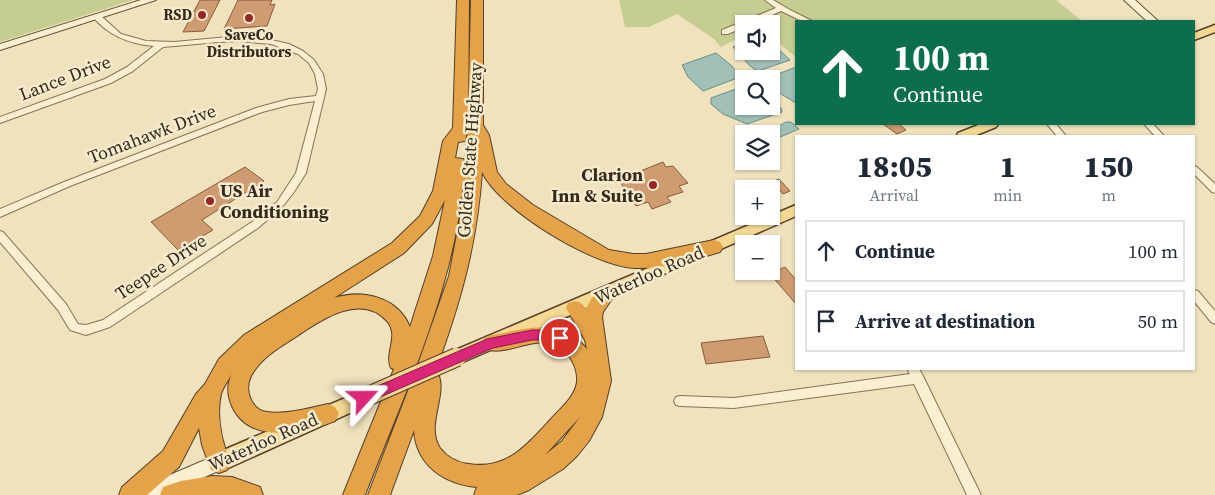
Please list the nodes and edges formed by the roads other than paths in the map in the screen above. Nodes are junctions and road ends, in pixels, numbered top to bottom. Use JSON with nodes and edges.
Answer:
{"nodes":[{"id":1,"x":150,"y":0,"type":"edge"},
{"id":2,"x":463,"y":0,"type":"edge"},
{"id":3,"x":477,"y":0,"type":"edge"},
{"id":4,"x":768,"y":0,"type":"edge"},
{"id":5,"x":1129,"y":0,"type":"edge"},
{"id":6,"x":781,"y":9,"type":"junction"},
{"id":7,"x":766,"y":15,"type":"edge"},
{"id":8,"x":97,"y":17,"type":"junction"},
{"id":9,"x":806,"y":20,"type":"edge"},
{"id":10,"x":1152,"y":20,"type":"edge"},
{"id":11,"x":735,"y":28,"type":"edge"},
{"id":12,"x":1215,"y":28,"type":"edge"},
{"id":13,"x":725,"y":32,"type":"dead end"},
{"id":14,"x":1195,"y":37,"type":"edge"},
{"id":15,"x":162,"y":44,"type":"junction"},
{"id":16,"x":0,"y":47,"type":"edge"},
{"id":17,"x":320,"y":98,"type":"junction"},
{"id":18,"x":0,"y":120,"type":"edge"},
{"id":19,"x":468,"y":124,"type":"junction"},
{"id":20,"x":990,"y":125,"type":"edge"},
{"id":21,"x":1052,"y":125,"type":"edge"},
{"id":22,"x":1149,"y":125,"type":"edge"},
{"id":23,"x":965,"y":135,"type":"edge"},
{"id":24,"x":1061,"y":135,"type":"edge"},
{"id":25,"x":1159,"y":135,"type":"edge"},
{"id":26,"x":1195,"y":170,"type":"edge"},
{"id":27,"x":1215,"y":190,"type":"edge"},
{"id":28,"x":795,"y":210,"type":"edge"},
{"id":29,"x":0,"y":213,"type":"edge"},
{"id":30,"x":0,"y":235,"type":"edge"},
{"id":31,"x":714,"y":247,"type":"junction"},
{"id":32,"x":606,"y":293,"type":"junction"},
{"id":33,"x":1195,"y":295,"type":"edge"},
{"id":34,"x":575,"y":308,"type":"junction"},
{"id":35,"x":1215,"y":320,"type":"edge"},
{"id":36,"x":439,"y":334,"type":"junction"},
{"id":37,"x":596,"y":340,"type":"junction"},
{"id":38,"x":492,"y":343,"type":"junction"},
{"id":39,"x":916,"y":374,"type":"edge"},
{"id":40,"x":212,"y":391,"type":"junction"},
{"id":41,"x":680,"y":401,"type":"dead end"},
{"id":42,"x":388,"y":409,"type":"junction"},
{"id":43,"x":328,"y":414,"type":"junction"},
{"id":44,"x":219,"y":462,"type":"junction"},
{"id":45,"x":130,"y":495,"type":"edge"},
{"id":46,"x":143,"y":495,"type":"edge"},
{"id":47,"x":171,"y":495,"type":"edge"},
{"id":48,"x":252,"y":495,"type":"edge"},
{"id":49,"x":354,"y":495,"type":"edge"},
{"id":50,"x":380,"y":495,"type":"edge"},
{"id":51,"x":485,"y":495,"type":"edge"},
{"id":52,"x":974,"y":495,"type":"edge"}],
"edges":[{"from":1,"to":8,"type":"street"},
{"from":2,"to":19,"type":"highway","name":"Golden State Highway"},
{"from":3,"to":19,"type":"highway","name":"Golden State Highway"},
{"from":4,"to":6,"type":"street"},
{"from":5,"to":10,"type":"street"},
{"from":6,"to":7,"type":"street"},
{"from":6,"to":9,"type":"street"},
{"from":8,"to":15,"type":"street","name":"Teepee Drive"},
{"from":8,"to":16,"type":"street"},
{"from":11,"to":13,"type":"street"},
{"from":12,"to":14,"type":"main road"},
{"from":15,"to":17,"type":"street","name":"Teepee Drive"},
{"from":15,"to":18,"type":"street","name":"Lance Drive"},
{"from":17,"to":29,"type":"street","name":"Tomahawk Drive"},
{"from":17,"to":30,"type":"street","name":"Teepee Drive"},
{"from":19,"to":31,"type":"highway"},
{"from":19,"to":36,"type":"highway","name":"Golden State Highway"},
{"from":19,"to":40,"type":"highway"},
{"from":19,"to":42,"type":"highway","name":"Golden State Highway"},
{"from":20,"to":23,"type":"main road"},
{"from":21,"to":24,"type":"street"},
{"from":22,"to":25,"type":"street"},
{"from":26,"to":27,"type":"street"},
{"from":28,"to":31,"type":"main road","name":"Waterloo Road"},
{"from":31,"to":32,"type":"main road","name":"Waterloo Road"},
{"from":32,"to":34,"type":"main road","name":"Waterloo Road"},
{"from":32,"to":37,"type":"highway"},
{"from":33,"to":35,"type":"street"},
{"from":34,"to":37,"type":"highway"},
{"from":34,"to":38,"type":"main road","name":"Waterloo Road"},
{"from":36,"to":38,"type":"highway"},
{"from":36,"to":50,"type":"highway","name":"Golden State Highway"},
{"from":37,"to":51,"type":"highway"},
{"from":38,"to":43,"type":"main road","name":"Waterloo Road","bridge":true},
{"from":39,"to":41,"type":"street"},
{"from":39,"to":52,"type":"street"},
{"from":40,"to":44,"type":"highway"},
{"from":40,"to":45,"type":"highway"},
{"from":42,"to":43,"type":"highway"},
{"from":42,"to":49,"type":"highway","name":"Golden State Highway"},
{"from":43,"to":44,"type":"main road","name":"Waterloo Road"},
{"from":44,"to":46,"type":"street","name":"Waterloo Road"},
{"from":47,"to":48,"type":"highway"}]}
